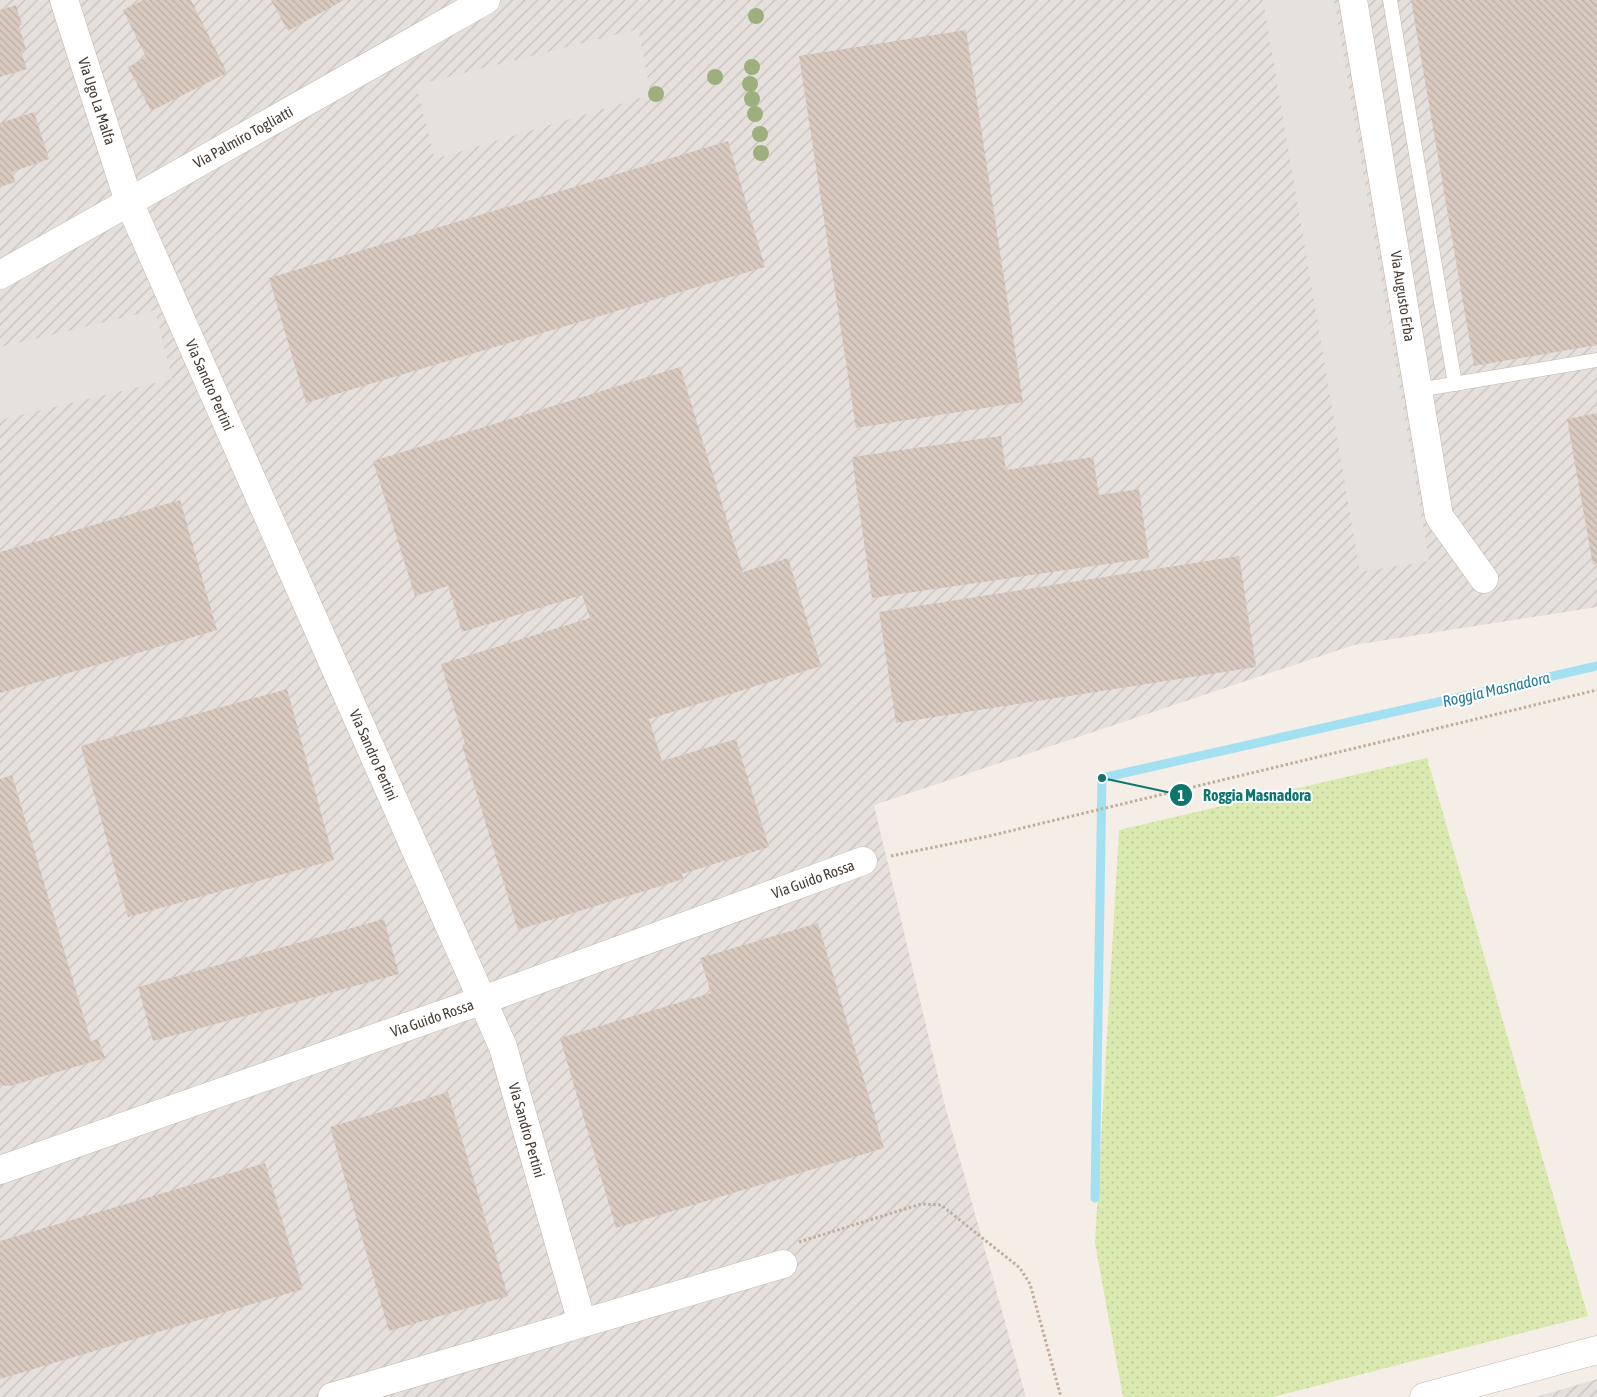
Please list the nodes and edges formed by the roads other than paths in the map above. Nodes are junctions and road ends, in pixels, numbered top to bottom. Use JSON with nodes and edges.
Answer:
{"nodes":[{"id":1,"x":64,"y":0,"type":"edge"},
{"id":2,"x":486,"y":0,"type":"edge"},
{"id":3,"x":1353,"y":0,"type":"edge"},
{"id":4,"x":1390,"y":0,"type":"edge"},
{"id":5,"x":129,"y":202,"type":"junction"},
{"id":6,"x":0,"y":275,"type":"edge"},
{"id":7,"x":1597,"y":360,"type":"edge"},
{"id":8,"x":1455,"y":384,"type":"junction"},
{"id":9,"x":1418,"y":390,"type":"junction"},
{"id":10,"x":1484,"y":579,"type":"dead end"},
{"id":11,"x":863,"y":861,"type":"road end"},
{"id":12,"x":483,"y":1000,"type":"junction"},
{"id":13,"x":0,"y":1170,"type":"edge"},
{"id":14,"x":783,"y":1264,"type":"road end"},
{"id":15,"x":582,"y":1323,"type":"junction"},
{"id":16,"x":1597,"y":1350,"type":"edge"},
{"id":17,"x":332,"y":1397,"type":"edge"},
{"id":18,"x":1424,"y":1397,"type":"edge"}],
"edges":[{"from":1,"to":5,"type":"street","name":"Via Ugo La Malfa"},
{"from":2,"to":5,"type":"street","name":"Via Palmiro Togliatti"},
{"from":3,"to":9,"type":"street","name":"Via Augusto Erba"},
{"from":4,"to":8,"type":"lane"},
{"from":5,"to":6,"type":"street","name":"Via Palmiro Togliatti"},
{"from":5,"to":12,"type":"street","name":"Via Sandro Pertini"},
{"from":7,"to":8,"type":"lane"},
{"from":8,"to":9,"type":"lane"},
{"from":9,"to":10,"type":"street","name":"Via Augusto Erba"},
{"from":11,"to":12,"type":"street","name":"Via Guido Rossa"},
{"from":12,"to":13,"type":"street","name":"Via Guido Rossa"},
{"from":12,"to":15,"type":"street","name":"Via Sandro Pertini"},
{"from":14,"to":15,"type":"street"},
{"from":15,"to":17,"type":"street"},
{"from":16,"to":18,"type":"street"}]}
